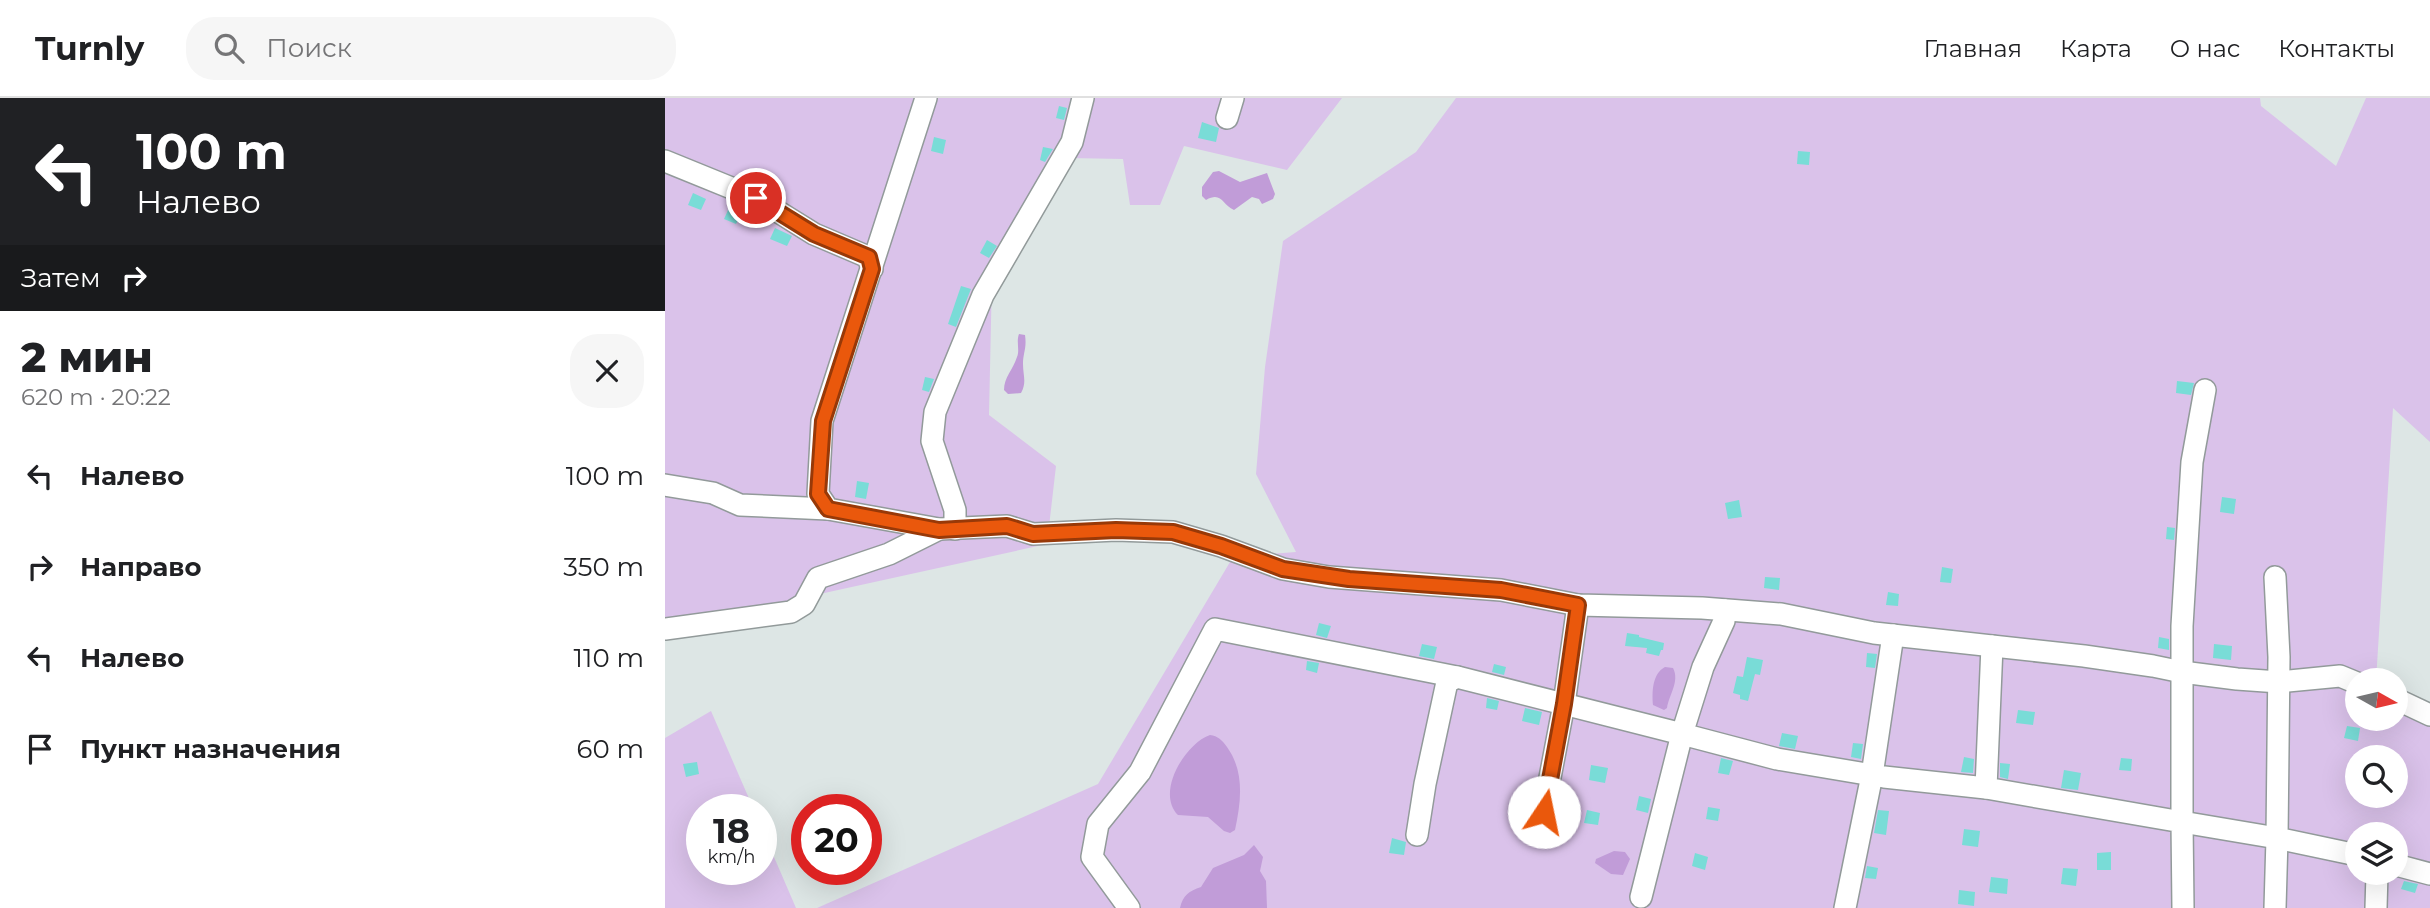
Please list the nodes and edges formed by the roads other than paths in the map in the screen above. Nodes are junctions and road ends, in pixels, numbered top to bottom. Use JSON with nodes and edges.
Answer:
{"nodes":[{"id":1,"x":926,"y":98,"type":"edge"},
{"id":2,"x":1083,"y":98,"type":"edge"},
{"id":3,"x":665,"y":161,"type":"edge"},
{"id":4,"x":872,"y":269,"type":"junction"},
{"id":5,"x":2206,"y":390,"type":"dead end"},
{"id":6,"x":665,"y":485,"type":"edge"},
{"id":7,"x":828,"y":509,"type":"junction"},
{"id":8,"x":947,"y":529,"type":"junction"},
{"id":9,"x":2275,"y":577,"type":"dead end"},
{"id":10,"x":1578,"y":605,"type":"junction"},
{"id":11,"x":1725,"y":610,"type":"junction"},
{"id":12,"x":665,"y":629,"type":"edge"},
{"id":13,"x":1893,"y":635,"type":"junction"},
{"id":14,"x":1992,"y":646,"type":"junction"},
{"id":15,"x":2182,"y":672,"type":"junction"},
{"id":16,"x":1457,"y":677,"type":"junction"},
{"id":17,"x":2345,"y":678,"type":"edge"},
{"id":18,"x":2279,"y":682,"type":"junction"},
{"id":19,"x":1564,"y":704,"type":"junction"},
{"id":20,"x":2408,"y":705,"type":"edge"},
{"id":21,"x":2430,"y":715,"type":"edge"},
{"id":22,"x":1682,"y":734,"type":"junction"},
{"id":23,"x":1872,"y":775,"type":"junction"},
{"id":24,"x":1986,"y":788,"type":"junction"},
{"id":25,"x":2182,"y":822,"type":"junction"},
{"id":26,"x":1540,"y":830,"type":"dead end"},
{"id":27,"x":1417,"y":835,"type":"dead end"},
{"id":28,"x":2277,"y":838,"type":"junction"},
{"id":29,"x":2345,"y":852,"type":"edge"},
{"id":30,"x":2408,"y":868,"type":"edge"},
{"id":31,"x":2430,"y":874,"type":"edge"},
{"id":32,"x":2377,"y":885,"type":"edge"},
{"id":33,"x":1641,"y":897,"type":"dead end"},
{"id":34,"x":1129,"y":908,"type":"edge"},
{"id":35,"x":1845,"y":908,"type":"edge"},
{"id":36,"x":2183,"y":908,"type":"edge"},
{"id":37,"x":2276,"y":908,"type":"edge"},
{"id":38,"x":2376,"y":908,"type":"edge"}],
"edges":[{"from":1,"to":4,"type":"lane"},
{"from":2,"to":8,"type":"lane"},
{"from":3,"to":4,"type":"lane"},
{"from":4,"to":7,"type":"lane"},
{"from":5,"to":15,"type":"lane"},
{"from":6,"to":7,"type":"lane"},
{"from":7,"to":8,"type":"lane"},
{"from":8,"to":10,"type":"lane"},
{"from":8,"to":12,"type":"lane"},
{"from":9,"to":18,"type":"lane"},
{"from":10,"to":11,"type":"lane"},
{"from":10,"to":19,"type":"lane"},
{"from":11,"to":13,"type":"lane"},
{"from":11,"to":22,"type":"lane"},
{"from":13,"to":14,"type":"lane"},
{"from":13,"to":23,"type":"lane"},
{"from":14,"to":15,"type":"lane"},
{"from":14,"to":24,"type":"lane"},
{"from":15,"to":18,"type":"lane"},
{"from":15,"to":25,"type":"lane"},
{"from":16,"to":19,"type":"lane"},
{"from":16,"to":27,"type":"lane"},
{"from":16,"to":34,"type":"lane"},
{"from":17,"to":18,"type":"lane"},
{"from":18,"to":28,"type":"lane"},
{"from":19,"to":22,"type":"lane"},
{"from":19,"to":26,"type":"lane"},
{"from":20,"to":21,"type":"lane"},
{"from":22,"to":23,"type":"lane"},
{"from":22,"to":33,"type":"lane"},
{"from":23,"to":24,"type":"lane"},
{"from":23,"to":35,"type":"lane"},
{"from":24,"to":25,"type":"lane"},
{"from":25,"to":28,"type":"lane"},
{"from":25,"to":36,"type":"lane"},
{"from":28,"to":29,"type":"lane"},
{"from":28,"to":37,"type":"lane"},
{"from":30,"to":31,"type":"lane"},
{"from":32,"to":38,"type":"lane"}]}
